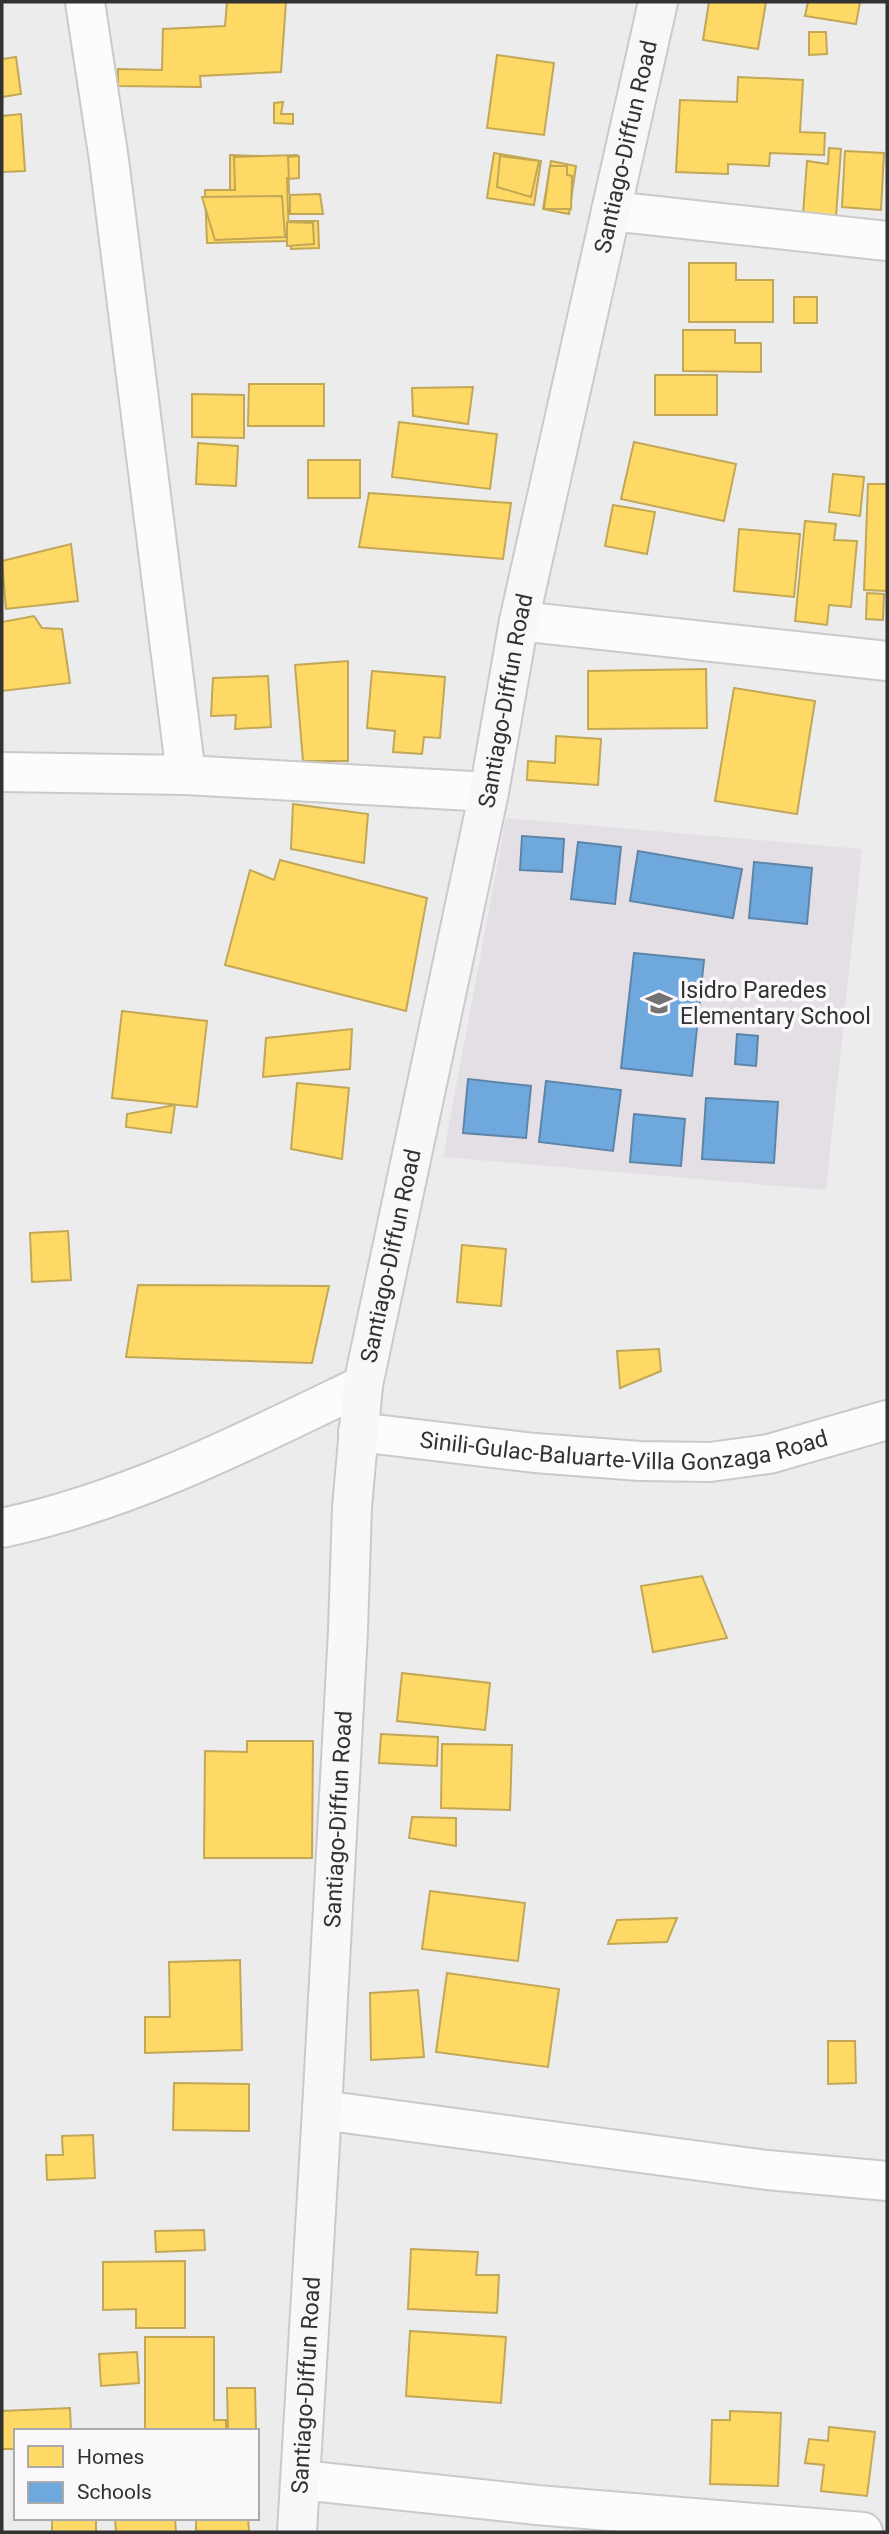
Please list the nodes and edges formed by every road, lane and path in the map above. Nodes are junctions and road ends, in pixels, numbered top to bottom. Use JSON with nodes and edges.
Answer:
{"nodes":[{"id":1,"x":85,"y":2,"type":"edge"},
{"id":2,"x":658,"y":2,"type":"edge"},
{"id":3,"x":611,"y":211,"type":"junction"},
{"id":4,"x":887,"y":241,"type":"edge"},
{"id":5,"x":519,"y":621,"type":"junction"},
{"id":6,"x":887,"y":660,"type":"edge"},
{"id":7,"x":2,"y":772,"type":"edge"},
{"id":8,"x":186,"y":775,"type":"junction"},
{"id":9,"x":489,"y":792,"type":"junction"},
{"id":10,"x":363,"y":1385,"type":"junction"},
{"id":11,"x":887,"y":1420,"type":"edge"},
{"id":12,"x":358,"y":1432,"type":"junction"},
{"id":13,"x":2,"y":1528,"type":"edge"},
{"id":14,"x":323,"y":2109,"type":"junction"},
{"id":15,"x":887,"y":2181,"type":"edge"},
{"id":16,"x":301,"y":2480,"type":"junction"},
{"id":17,"x":297,"y":2532,"type":"edge"},
{"id":18,"x":863,"y":2532,"type":"edge"}],
"edges":[{"from":1,"to":8,"type":"street"},
{"from":2,"to":3,"type":"main road","name":"Santiago-Diffun Road"},
{"from":3,"to":4,"type":"street"},
{"from":3,"to":5,"type":"main road","name":"Santiago-Diffun Road"},
{"from":5,"to":6,"type":"street"},
{"from":5,"to":9,"type":"main road","name":"Santiago-Diffun Road"},
{"from":7,"to":8,"type":"street"},
{"from":8,"to":9,"type":"street"},
{"from":9,"to":10,"type":"main road","name":"Santiago-Diffun Road"},
{"from":10,"to":12,"type":"main road","name":"Santiago-Diffun Road"},
{"from":10,"to":13,"type":"street"},
{"from":11,"to":12,"type":"street","name":"Sinili-Gulac-Baluarte-Villa Gonzaga Road"},
{"from":12,"to":14,"type":"main road","name":"Santiago-Diffun Road"},
{"from":14,"to":15,"type":"street"},
{"from":14,"to":16,"type":"main road","name":"Santiago-Diffun Road"},
{"from":16,"to":17,"type":"main road","name":"Santiago-Diffun Road"},
{"from":16,"to":18,"type":"street"}]}
